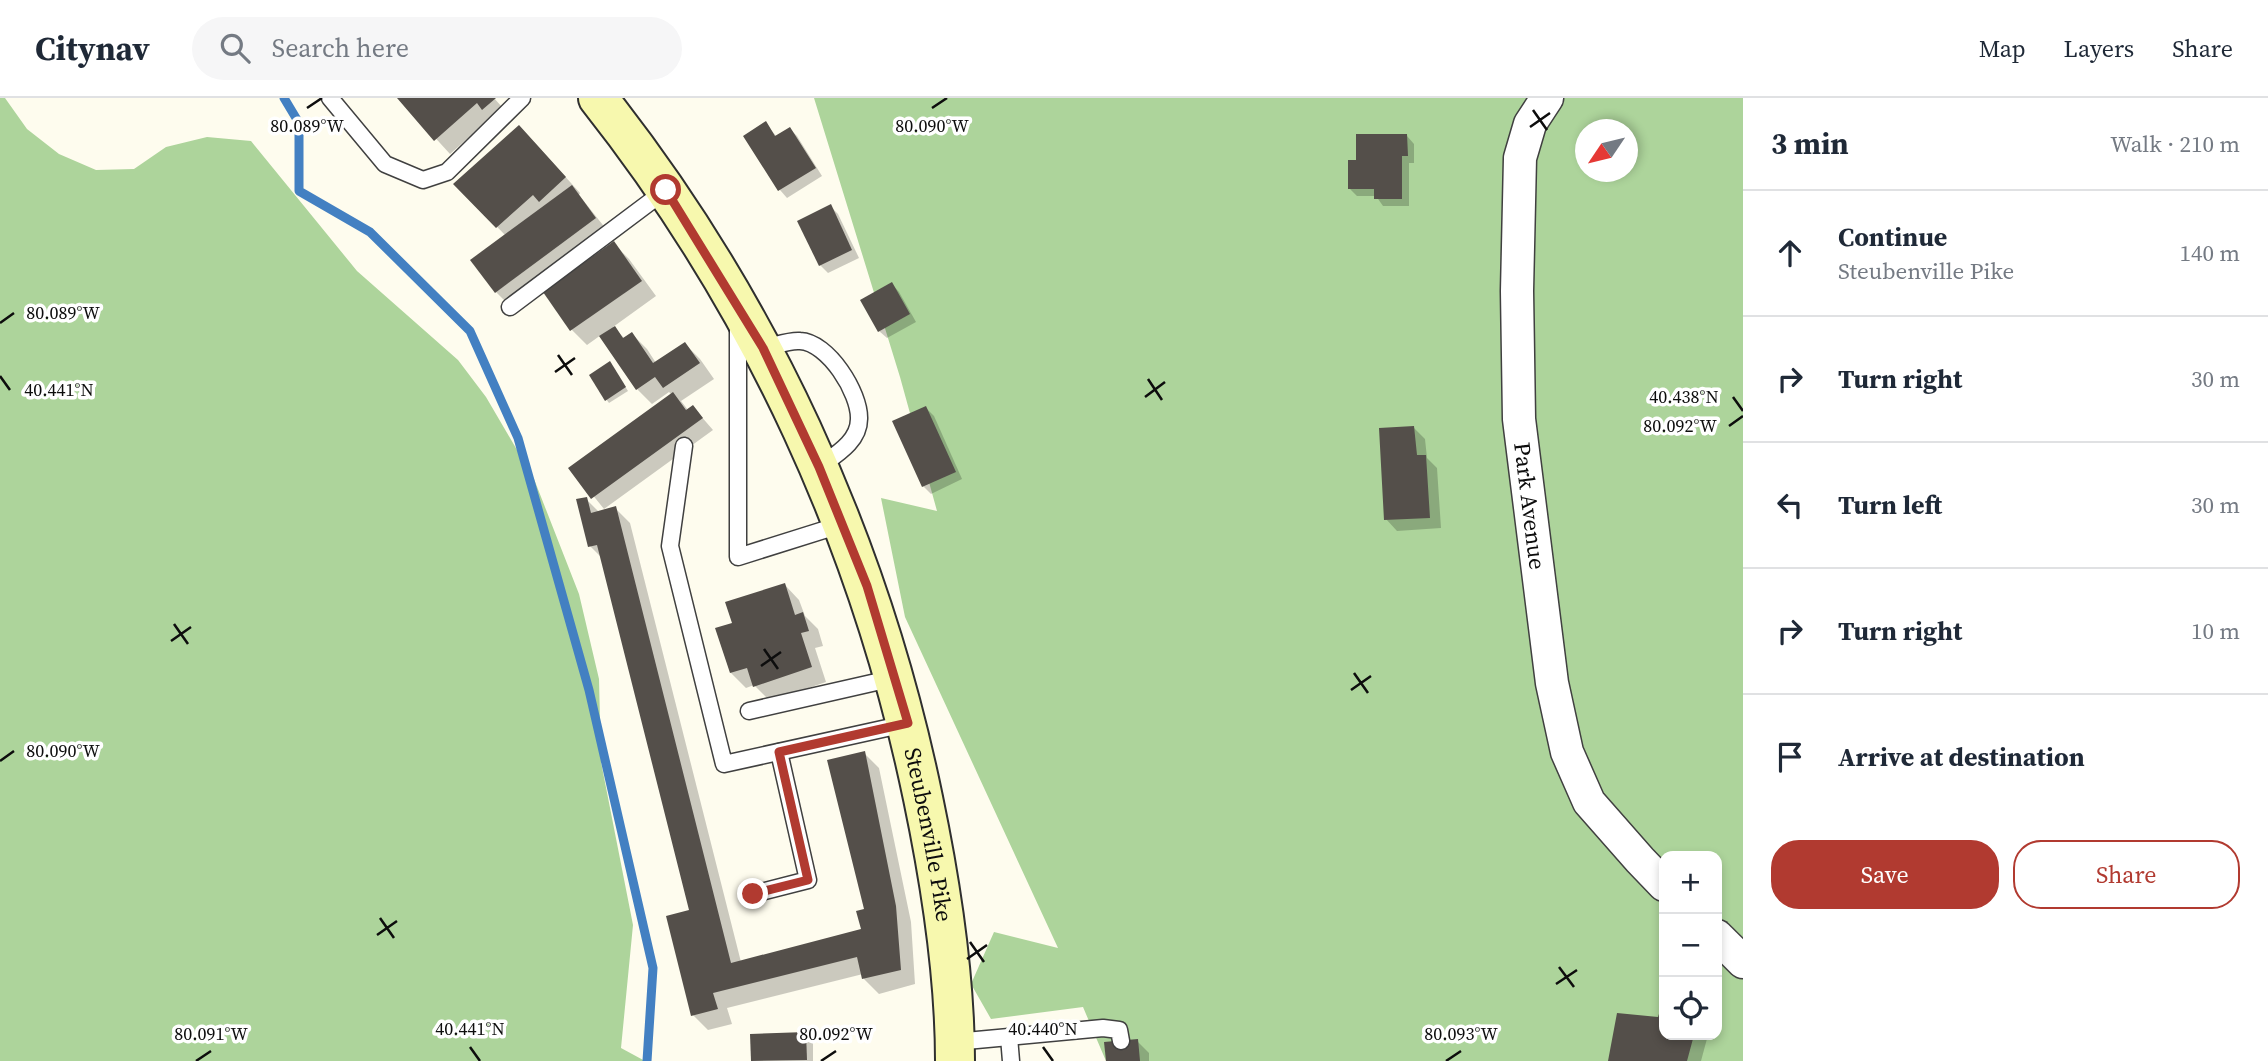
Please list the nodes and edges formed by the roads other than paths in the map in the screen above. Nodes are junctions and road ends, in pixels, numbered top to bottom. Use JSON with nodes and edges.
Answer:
{"nodes":[{"id":1,"x":330,"y":98,"type":"edge"},
{"id":2,"x":522,"y":98,"type":"edge"},
{"id":3,"x":598,"y":98,"type":"edge"},
{"id":4,"x":1547,"y":98,"type":"edge"},
{"id":5,"x":666,"y":190,"type":"junction"},
{"id":6,"x":738,"y":304,"type":"junction"},
{"id":7,"x":510,"y":307,"type":"dead end"},
{"id":8,"x":763,"y":348,"type":"junction"},
{"id":9,"x":684,"y":446,"type":"dead end"},
{"id":10,"x":819,"y":467,"type":"junction"},
{"id":11,"x":843,"y":524,"type":"junction"},
{"id":12,"x":894,"y":678,"type":"junction"},
{"id":13,"x":749,"y":711,"type":"dead end"},
{"id":14,"x":908,"y":723,"type":"junction"},
{"id":15,"x":779,"y":752,"type":"junction"},
{"id":16,"x":1659,"y":880,"type":"edge"},
{"id":17,"x":753,"y":894,"type":"dead end"},
{"id":18,"x":1722,"y":941,"type":"edge"},
{"id":19,"x":1743,"y":962,"type":"edge"},
{"id":20,"x":1009,"y":1037,"type":"junction"},
{"id":21,"x":1121,"y":1041,"type":"dead end"},
{"id":22,"x":955,"y":1052,"type":"edge"},
{"id":23,"x":1011,"y":1061,"type":"edge"}],
"edges":[{"from":1,"to":2,"type":"lane"},
{"from":3,"to":5,"type":"main road","name":"Steubenville Pike"},
{"from":4,"to":16,"type":"street","name":"Park Avenue"},
{"from":5,"to":6,"type":"main road","name":"Steubenville Pike"},
{"from":5,"to":7,"type":"lane"},
{"from":6,"to":8,"type":"main road","name":"Steubenville Pike"},
{"from":6,"to":11,"type":"lane"},
{"from":8,"to":10,"type":"main road","name":"Steubenville Pike"},
{"from":8,"to":10,"type":"lane"},
{"from":9,"to":15,"type":"lane"},
{"from":10,"to":11,"type":"main road","name":"Steubenville Pike"},
{"from":11,"to":12,"type":"main road","name":"Steubenville Pike"},
{"from":12,"to":13,"type":"lane"},
{"from":12,"to":14,"type":"main road","name":"Steubenville Pike"},
{"from":14,"to":15,"type":"lane"},
{"from":14,"to":22,"type":"main road","name":"Steubenville Pike"},
{"from":15,"to":17,"type":"lane"},
{"from":18,"to":19,"type":"street"},
{"from":20,"to":21,"type":"lane"},
{"from":20,"to":22,"type":"lane"},
{"from":20,"to":23,"type":"lane"}]}
